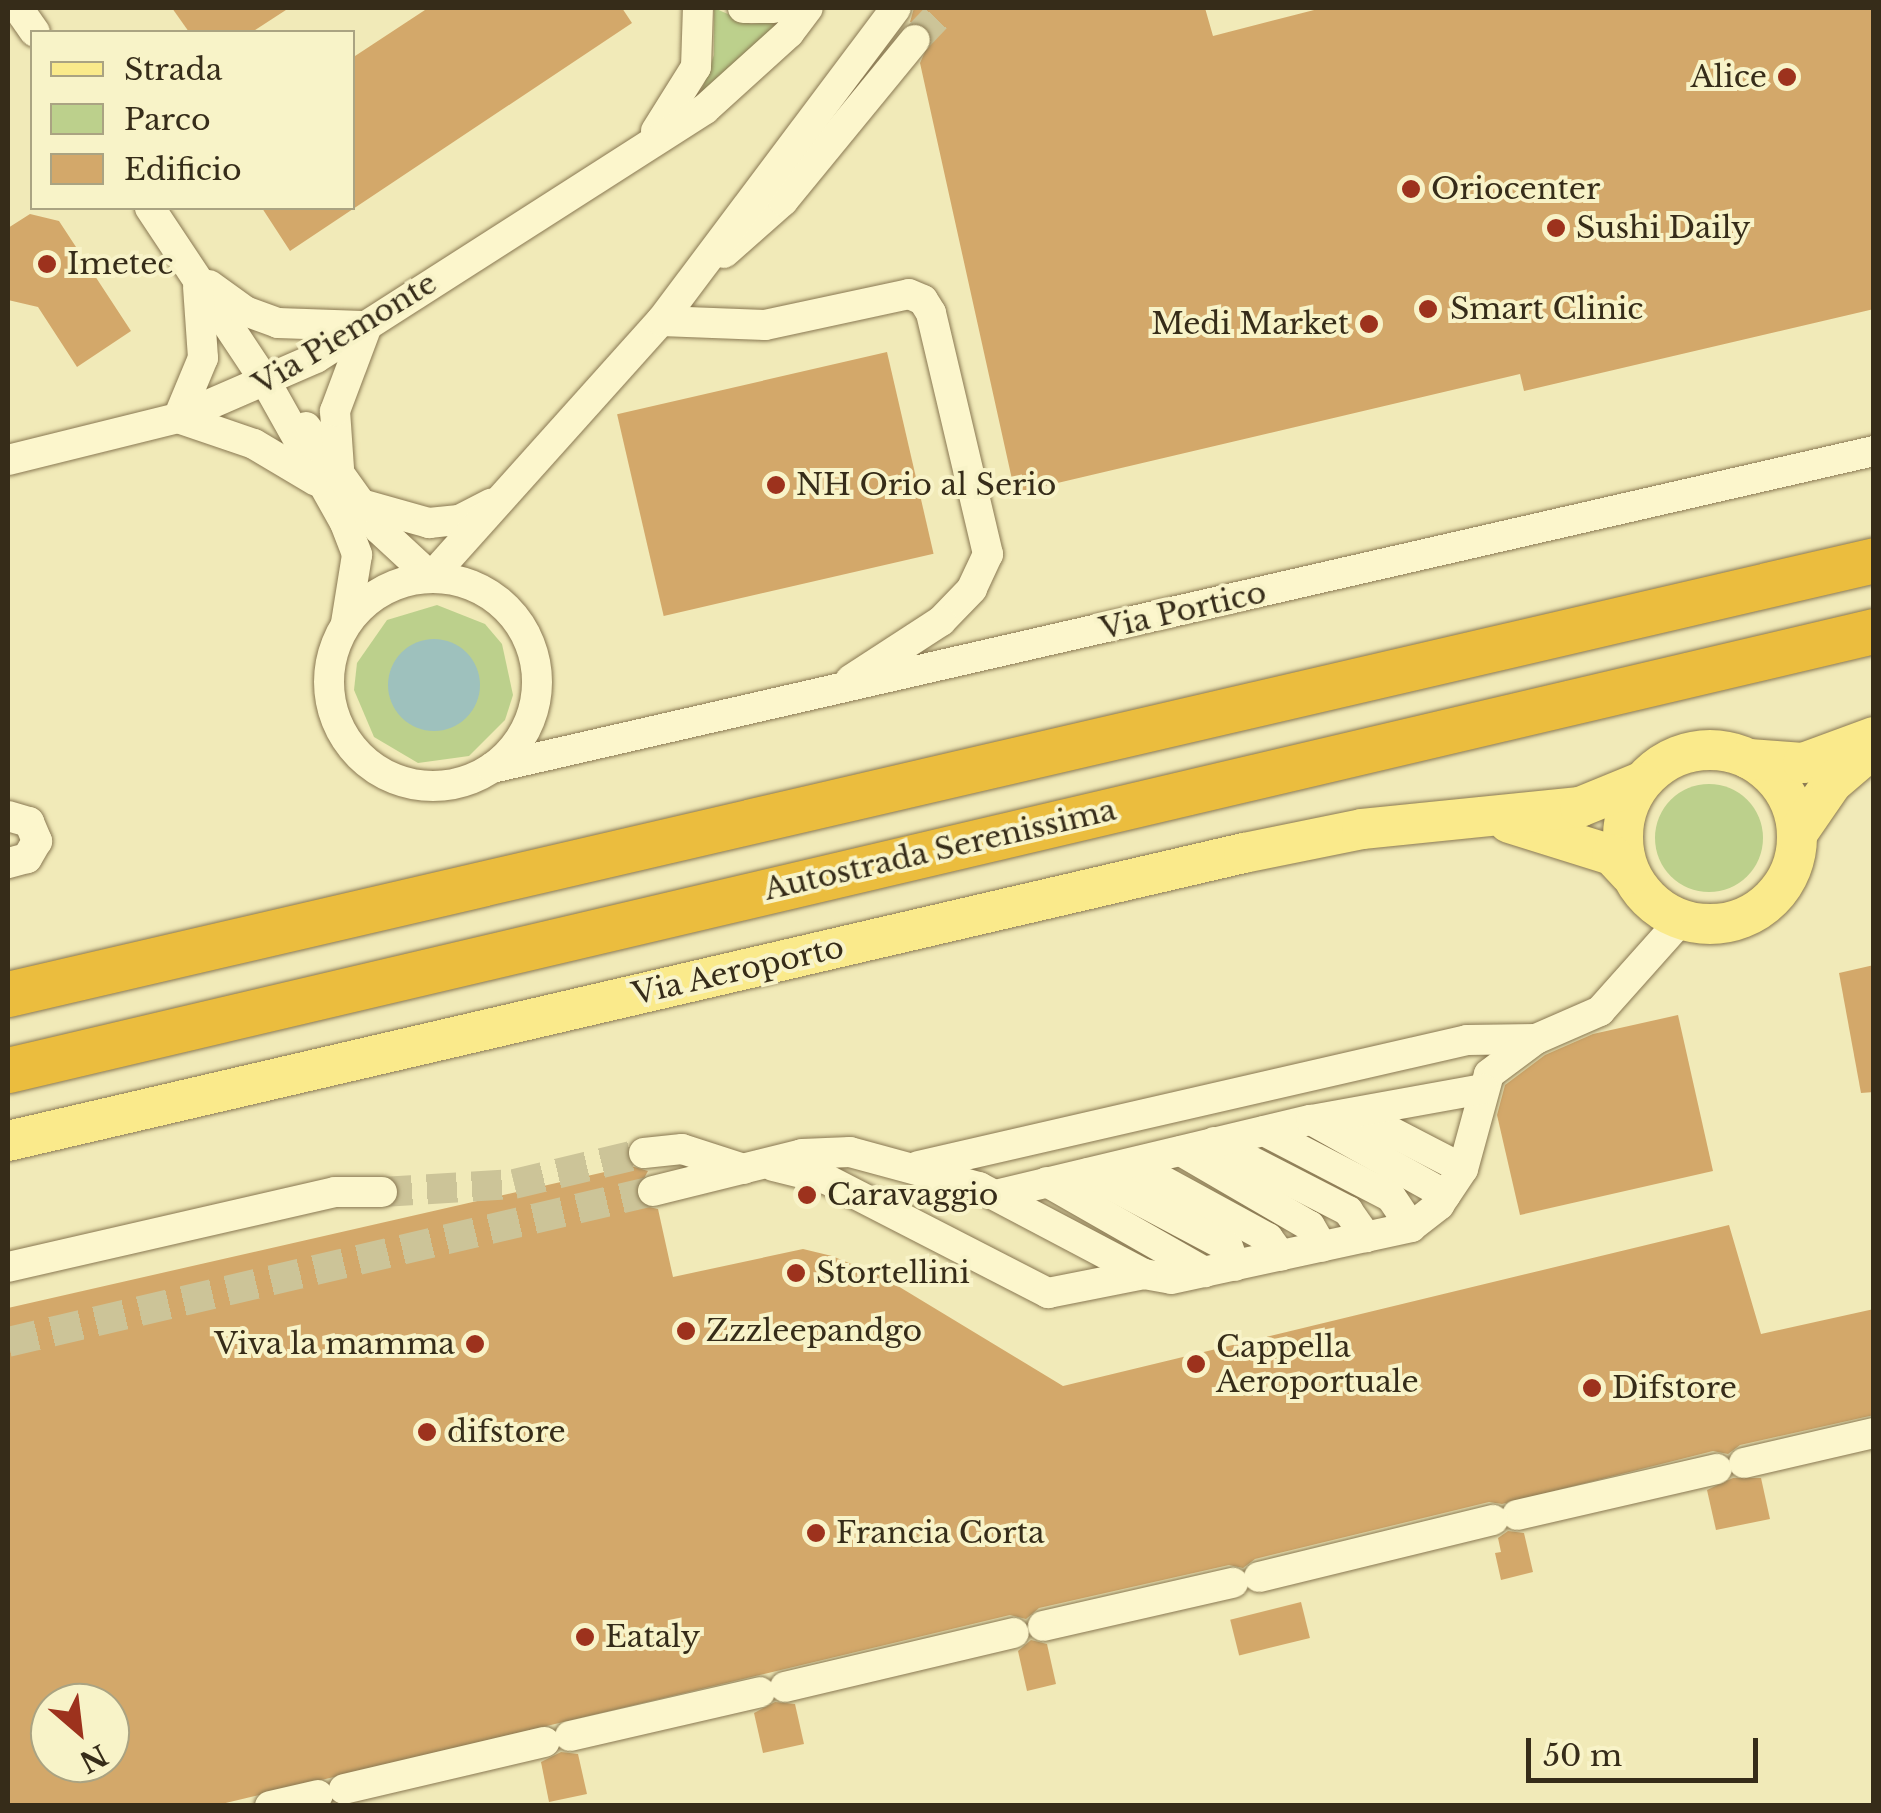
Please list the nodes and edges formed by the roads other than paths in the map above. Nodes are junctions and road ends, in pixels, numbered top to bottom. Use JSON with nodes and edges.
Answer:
{"nodes":[{"id":1,"x":18,"y":8,"type":"edge"},
{"id":2,"x":698,"y":8,"type":"edge"},
{"id":3,"x":742,"y":8,"type":"edge"},
{"id":4,"x":774,"y":8,"type":"edge"},
{"id":5,"x":808,"y":8,"type":"edge"},
{"id":6,"x":896,"y":8,"type":"tunnel mouth"},
{"id":7,"x":34,"y":30,"type":"edge"},
{"id":8,"x":915,"y":40,"type":"tunnel mouth"},
{"id":9,"x":652,"y":137,"type":"junction"},
{"id":10,"x":151,"y":210,"type":"edge"},
{"id":11,"x":194,"y":275,"type":"junction"},
{"id":12,"x":696,"y":275,"type":"junction"},
{"id":13,"x":661,"y":321,"type":"junction"},
{"id":14,"x":367,"y":326,"type":"junction"},
{"id":15,"x":267,"y":384,"type":"junction"},
{"id":16,"x":178,"y":418,"type":"junction"},
{"id":17,"x":1874,"y":451,"type":"edge"},
{"id":18,"x":8,"y":460,"type":"edge"},
{"id":19,"x":330,"y":478,"type":"junction"},
{"id":20,"x":500,"y":500,"type":"junction"},
{"id":21,"x":361,"y":504,"type":"junction"},
{"id":22,"x":1874,"y":560,"type":"edge"},
{"id":23,"x":432,"y":578,"type":"junction"},
{"id":24,"x":345,"y":626,"type":"junction"},
{"id":25,"x":1874,"y":632,"type":"edge"},
{"id":26,"x":830,"y":693,"type":"junction"},
{"id":27,"x":1874,"y":736,"type":"edge"},
{"id":28,"x":1874,"y":747,"type":"edge"},
{"id":29,"x":1750,"y":759,"type":"junction"},
{"id":30,"x":492,"y":768,"type":"junction"},
{"id":31,"x":1642,"y":782,"type":"junction"},
{"id":32,"x":1471,"y":815,"type":"junction"},
{"id":33,"x":8,"y":816,"type":"edge"},
{"id":34,"x":1797,"y":834,"type":"junction"},
{"id":35,"x":8,"y":863,"type":"edge"},
{"id":36,"x":1630,"y":874,"type":"junction"},
{"id":37,"x":1681,"y":920,"type":"junction"},
{"id":38,"x":8,"y":994,"type":"edge"},
{"id":39,"x":1536,"y":1039,"type":"junction"},
{"id":40,"x":8,"y":1070,"type":"edge"},
{"id":41,"x":1482,"y":1089,"type":"junction"},
{"id":42,"x":1357,"y":1114,"type":"junction"},
{"id":43,"x":1311,"y":1120,"type":"junction"},
{"id":44,"x":1264,"y":1131,"type":"junction"},
{"id":45,"x":8,"y":1141,"type":"edge"},
{"id":46,"x":1214,"y":1142,"type":"junction"},
{"id":47,"x":1181,"y":1151,"type":"junction"},
{"id":48,"x":644,"y":1153,"type":"tunnel mouth"},
{"id":49,"x":1132,"y":1164,"type":"junction"},
{"id":50,"x":916,"y":1167,"type":"junction"},
{"id":51,"x":759,"y":1168,"type":"junction"},
{"id":52,"x":1088,"y":1173,"type":"junction"},
{"id":53,"x":1047,"y":1182,"type":"junction"},
{"id":54,"x":1454,"y":1182,"type":"junction"},
{"id":55,"x":653,"y":1191,"type":"tunnel mouth"},
{"id":56,"x":382,"y":1192,"type":"tunnel mouth"},
{"id":57,"x":995,"y":1195,"type":"junction"},
{"id":58,"x":1411,"y":1227,"type":"junction"},
{"id":59,"x":1366,"y":1237,"type":"junction"},
{"id":60,"x":1322,"y":1246,"type":"junction"},
{"id":61,"x":1281,"y":1256,"type":"junction"},
{"id":62,"x":1235,"y":1266,"type":"junction"},
{"id":63,"x":8,"y":1267,"type":"edge"},
{"id":64,"x":1205,"y":1272,"type":"junction"},
{"id":65,"x":1144,"y":1274,"type":"junction"},
{"id":66,"x":1874,"y":1432,"type":"edge"},
{"id":67,"x":270,"y":1806,"type":"edge"}],
"edges":[{"from":1,"to":7,"type":"street"},
{"from":2,"to":9,"type":"street","name":"Via Piemonte"},
{"from":3,"to":4,"type":"street"},
{"from":5,"to":9,"type":"street","name":"Via Piemonte"},
{"from":6,"to":12,"type":"street"},
{"from":8,"to":12,"type":"street"},
{"from":9,"to":14,"type":"street","name":"Via Piemonte"},
{"from":10,"to":11,"type":"street"},
{"from":11,"to":14,"type":"street"},
{"from":11,"to":15,"type":"street"},
{"from":11,"to":16,"type":"street"},
{"from":12,"to":13,"type":"street"},
{"from":13,"to":20,"type":"street"},
{"from":13,"to":26,"type":"street"},
{"from":14,"to":15,"type":"street","name":"Via Piemonte"},
{"from":14,"to":19,"type":"street"},
{"from":15,"to":16,"type":"street","name":"Via Piemonte"},
{"from":15,"to":19,"type":"street"},
{"from":16,"to":18,"type":"street","name":"Via Piemonte"},
{"from":16,"to":19,"type":"street"},
{"from":17,"to":26,"type":"street","name":"Via Portico"},
{"from":19,"to":21,"type":"street"},
{"from":19,"to":24,"type":"street"},
{"from":20,"to":21,"type":"street"},
{"from":20,"to":23,"type":"street"},
{"from":21,"to":23,"type":"street"},
{"from":22,"to":38,"type":"highway"},
{"from":23,"to":24,"type":"street"},
{"from":23,"to":30,"type":"street"},
{"from":24,"to":30,"type":"street"},
{"from":25,"to":40,"type":"highway","name":"Autostrada Serenissima"},
{"from":26,"to":30,"type":"street","name":"Via Portico"},
{"from":27,"to":29,"type":"main road"},
{"from":28,"to":34,"type":"main road"},
{"from":29,"to":31,"type":"main road"},
{"from":29,"to":34,"type":"main road"},
{"from":31,"to":32,"type":"main road","name":"Via Aeroporto"},
{"from":31,"to":36,"type":"main road"},
{"from":32,"to":36,"type":"main road","name":"Via Aeroporto"},
{"from":32,"to":45,"type":"main road","name":"Via Aeroporto"},
{"from":33,"to":35,"type":"street"},
{"from":34,"to":37,"type":"main road"},
{"from":36,"to":37,"type":"main road"},
{"from":37,"to":39,"type":"street"},
{"from":39,"to":41,"type":"street"},
{"from":39,"to":50,"type":"street"},
{"from":41,"to":42,"type":"street"},
{"from":41,"to":54,"type":"street"},
{"from":42,"to":43,"type":"street"},
{"from":42,"to":54,"type":"street"},
{"from":43,"to":44,"type":"street"},
{"from":43,"to":54,"type":"street"},
{"from":44,"to":46,"type":"street"},
{"from":44,"to":58,"type":"street"},
{"from":46,"to":47,"type":"street"},
{"from":46,"to":59,"type":"street"},
{"from":47,"to":49,"type":"street"},
{"from":47,"to":60,"type":"street"},
{"from":48,"to":51,"type":"street"},
{"from":49,"to":52,"type":"street"},
{"from":49,"to":61,"type":"street"},
{"from":50,"to":51,"type":"street"},
{"from":50,"to":57,"type":"street"},
{"from":51,"to":55,"type":"street"},
{"from":51,"to":65,"type":"street"},
{"from":52,"to":53,"type":"street"},
{"from":52,"to":62,"type":"street"},
{"from":53,"to":57,"type":"street"},
{"from":53,"to":64,"type":"street"},
{"from":54,"to":58,"type":"street"},
{"from":56,"to":63,"type":"street"},
{"from":57,"to":65,"type":"street"},
{"from":58,"to":59,"type":"street"},
{"from":59,"to":60,"type":"street"},
{"from":60,"to":61,"type":"street"},
{"from":61,"to":62,"type":"street"},
{"from":62,"to":64,"type":"street"},
{"from":64,"to":65,"type":"street"},
{"from":66,"to":67,"type":"street"}]}
